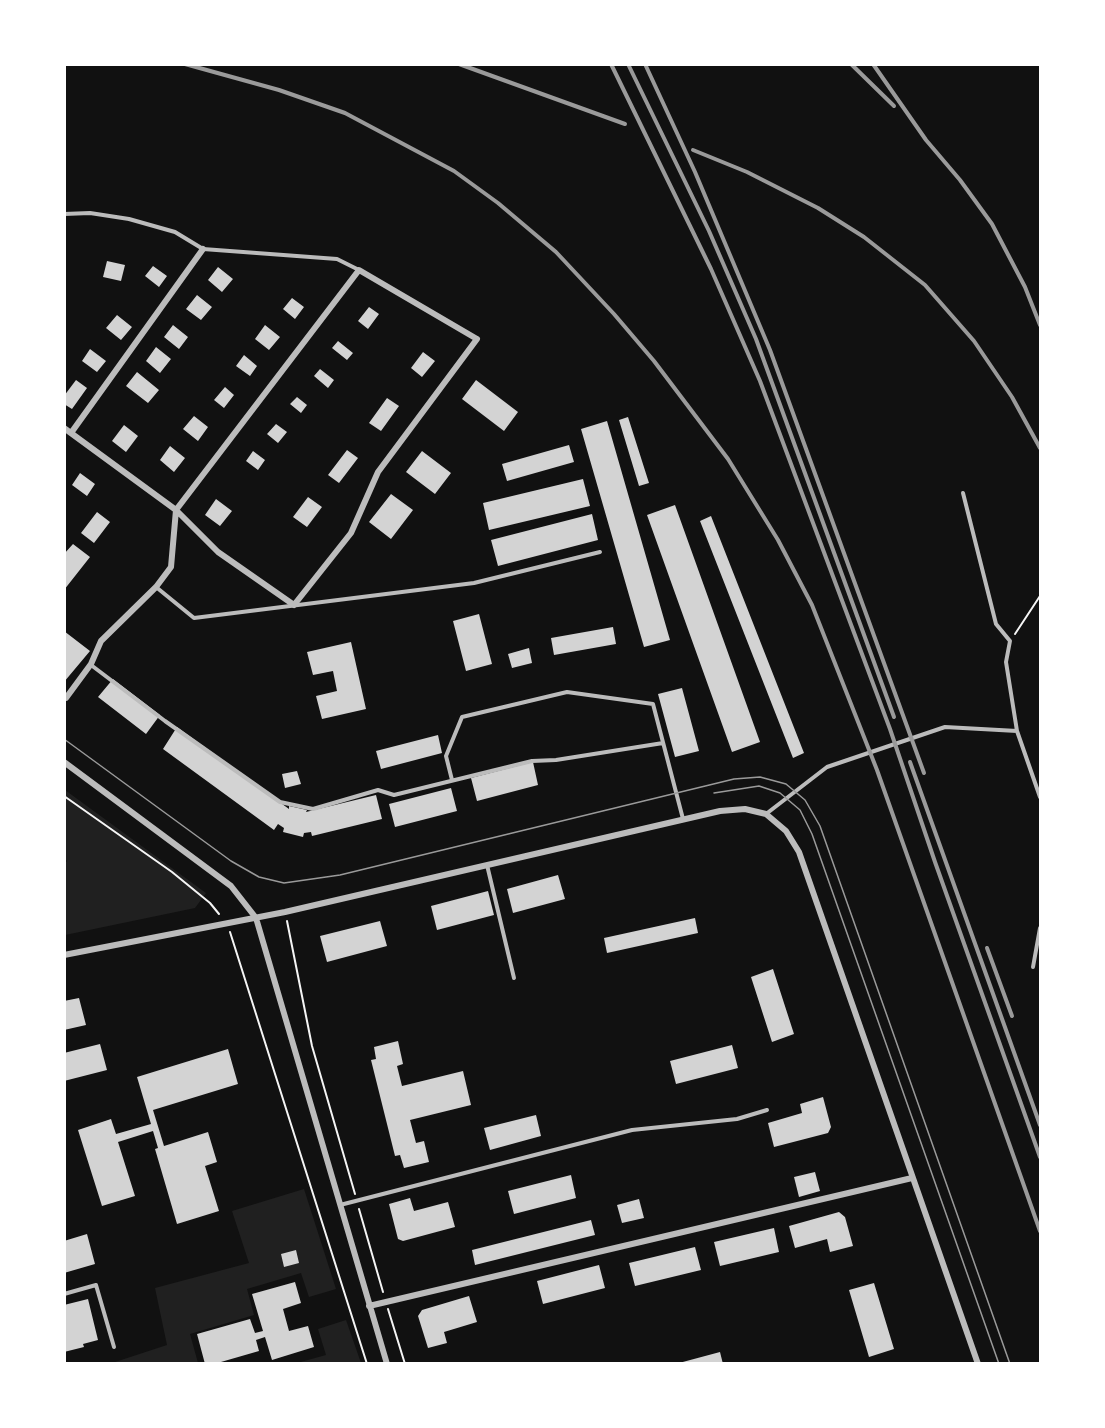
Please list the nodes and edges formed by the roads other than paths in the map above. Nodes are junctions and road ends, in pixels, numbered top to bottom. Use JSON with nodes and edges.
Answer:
{"nodes":[{"id":1,"x":64,"y":214,"type":"edge"},
{"id":2,"x":203,"y":249,"type":"junction"},
{"id":3,"x":359,"y":270,"type":"junction"},
{"id":4,"x":64,"y":428,"type":"edge"},
{"id":5,"x":71,"y":433,"type":"junction"},
{"id":6,"x":963,"y":493,"type":"dead end"},
{"id":7,"x":176,"y":510,"type":"junction"},
{"id":8,"x":600,"y":552,"type":"dead end"},
{"id":9,"x":156,"y":587,"type":"junction"},
{"id":10,"x":294,"y":605,"type":"junction"},
{"id":11,"x":91,"y":664,"type":"junction"},
{"id":12,"x":65,"y":698,"type":"edge"},
{"id":13,"x":1017,"y":730,"type":"junction"},
{"id":14,"x":663,"y":743,"type":"junction"},
{"id":15,"x":64,"y":762,"type":"edge"},
{"id":16,"x":452,"y":780,"type":"junction"},
{"id":17,"x":1041,"y":796,"type":"edge"},
{"id":18,"x":766,"y":814,"type":"junction"},
{"id":19,"x":683,"y":819,"type":"junction"},
{"id":20,"x":487,"y":865,"type":"junction"},
{"id":21,"x":256,"y":918,"type":"junction"},
{"id":22,"x":1041,"y":928,"type":"edge"},
{"id":23,"x":64,"y":955,"type":"edge"},
{"id":24,"x":1033,"y":967,"type":"dead end"},
{"id":25,"x":514,"y":978,"type":"dead end"},
{"id":26,"x":767,"y":1110,"type":"dead end"},
{"id":27,"x":912,"y":1178,"type":"junction"},
{"id":28,"x":339,"y":1204,"type":"junction"},
{"id":29,"x":64,"y":1294,"type":"edge"},
{"id":30,"x":369,"y":1306,"type":"junction"},
{"id":31,"x":114,"y":1347,"type":"dead end"},
{"id":32,"x":387,"y":1364,"type":"edge"},
{"id":33,"x":978,"y":1364,"type":"edge"}],
"edges":[{"from":1,"to":2,"type":"lane"},
{"from":2,"to":3,"type":"lane"},
{"from":2,"to":5,"type":"street"},
{"from":3,"to":7,"type":"street"},
{"from":3,"to":10,"type":"street"},
{"from":4,"to":5,"type":"street"},
{"from":5,"to":7,"type":"street"},
{"from":6,"to":13,"type":"lane"},
{"from":7,"to":9,"type":"street"},
{"from":7,"to":10,"type":"street"},
{"from":8,"to":10,"type":"lane"},
{"from":9,"to":10,"type":"lane"},
{"from":9,"to":11,"type":"street"},
{"from":11,"to":12,"type":"street"},
{"from":11,"to":16,"type":"lane"},
{"from":13,"to":17,"type":"lane"},
{"from":13,"to":18,"type":"lane"},
{"from":14,"to":16,"type":"lane"},
{"from":14,"to":16,"type":"lane"},
{"from":14,"to":19,"type":"lane"},
{"from":15,"to":21,"type":"street"},
{"from":18,"to":19,"type":"street"},
{"from":18,"to":27,"type":"street"},
{"from":19,"to":20,"type":"street"},
{"from":20,"to":21,"type":"street"},
{"from":20,"to":25,"type":"lane"},
{"from":21,"to":23,"type":"street"},
{"from":21,"to":28,"type":"street"},
{"from":22,"to":24,"type":"lane"},
{"from":26,"to":28,"type":"lane"},
{"from":27,"to":30,"type":"street"},
{"from":27,"to":33,"type":"street"},
{"from":28,"to":30,"type":"street"},
{"from":29,"to":31,"type":"lane"},
{"from":30,"to":32,"type":"street"}]}
